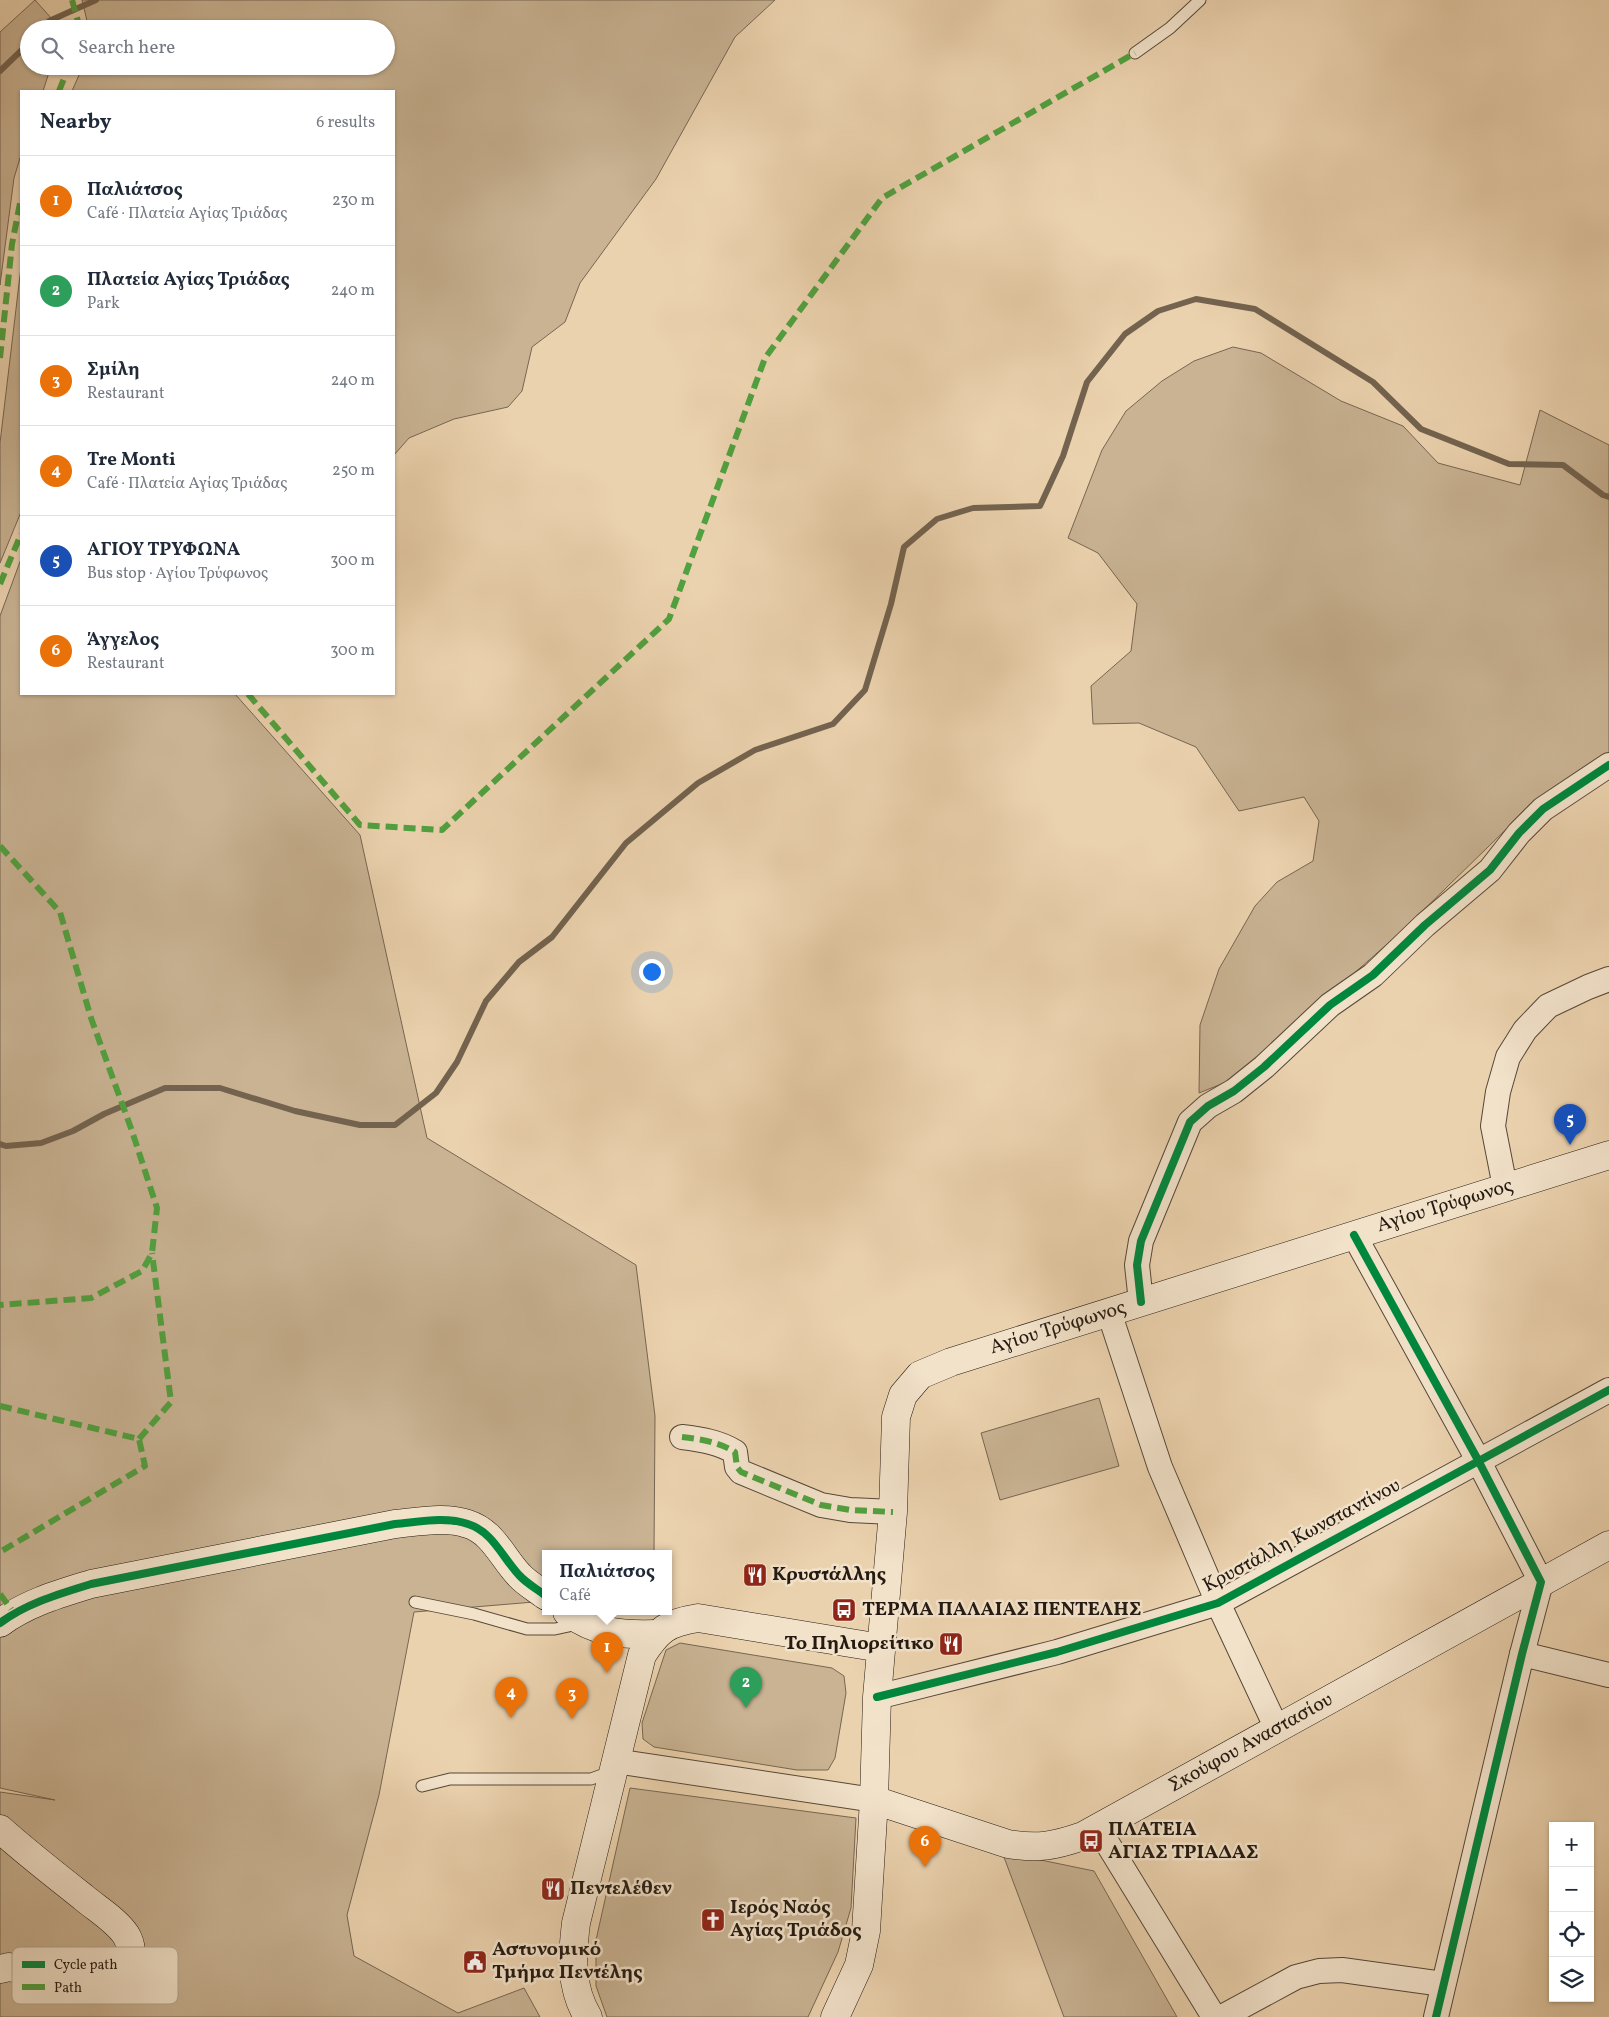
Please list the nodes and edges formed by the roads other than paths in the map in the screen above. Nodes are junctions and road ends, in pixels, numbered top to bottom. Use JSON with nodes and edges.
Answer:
{"nodes":[{"id":1,"x":1200,"y":0,"type":"edge"},
{"id":2,"x":1135,"y":53,"type":"dead end"},
{"id":3,"x":1609,"y":765,"type":"edge"},
{"id":4,"x":1609,"y":980,"type":"edge"},
{"id":5,"x":1609,"y":1155,"type":"edge"},
{"id":6,"x":1504,"y":1187,"type":"junction"},
{"id":7,"x":1354,"y":1235,"type":"junction"},
{"id":8,"x":1141,"y":1302,"type":"junction"},
{"id":9,"x":1108,"y":1312,"type":"junction"},
{"id":10,"x":1609,"y":1390,"type":"edge"},
{"id":11,"x":682,"y":1437,"type":"dead end"},
{"id":12,"x":1478,"y":1460,"type":"junction"},
{"id":13,"x":893,"y":1512,"type":"junction"},
{"id":14,"x":1609,"y":1545,"type":"edge"},
{"id":15,"x":1541,"y":1582,"type":"junction"},
{"id":16,"x":542,"y":1593,"type":"edge"},
{"id":17,"x":415,"y":1602,"type":"dead end"},
{"id":18,"x":1218,"y":1603,"type":"junction"},
{"id":19,"x":574,"y":1617,"type":"edge"},
{"id":20,"x":0,"y":1623,"type":"edge"},
{"id":21,"x":656,"y":1634,"type":"junction"},
{"id":22,"x":881,"y":1648,"type":"junction"},
{"id":23,"x":1522,"y":1654,"type":"junction"},
{"id":24,"x":1609,"y":1675,"type":"edge"},
{"id":25,"x":877,"y":1697,"type":"junction"},
{"id":26,"x":1277,"y":1728,"type":"junction"},
{"id":27,"x":614,"y":1766,"type":"junction"},
{"id":28,"x":422,"y":1786,"type":"dead end"},
{"id":29,"x":874,"y":1800,"type":"junction"},
{"id":30,"x":1098,"y":1828,"type":"junction"},
{"id":31,"x":0,"y":1829,"type":"edge"},
{"id":32,"x":130,"y":1947,"type":"edge"},
{"id":33,"x":1443,"y":1984,"type":"junction"},
{"id":34,"x":588,"y":2017,"type":"edge"},
{"id":35,"x":835,"y":2017,"type":"edge"},
{"id":36,"x":1214,"y":2017,"type":"edge"},
{"id":37,"x":1222,"y":2017,"type":"edge"},
{"id":38,"x":1436,"y":2017,"type":"edge"}],
"edges":[{"from":1,"to":2,"type":"lane"},
{"from":3,"to":8,"type":"street"},
{"from":4,"to":6,"type":"street"},
{"from":5,"to":6,"type":"main road","name":"Αγίου Τρύφωνος"},
{"from":6,"to":7,"type":"main road","name":"Αγίου Τρύφωνος"},
{"from":7,"to":8,"type":"main road","name":"Αγίου Τρύφωνος"},
{"from":7,"to":12,"type":"street"},
{"from":8,"to":9,"type":"main road","name":"Αγίου Τρύφωνος"},
{"from":9,"to":13,"type":"main road","name":"Αγίου Τρύφωνος"},
{"from":9,"to":18,"type":"street"},
{"from":10,"to":12,"type":"street","name":"Κρυστάλλη Κωνσταντίνου"},
{"from":11,"to":13,"type":"street"},
{"from":12,"to":15,"type":"street"},
{"from":12,"to":18,"type":"street","name":"Κρυστάλλη Κωνσταντίνου"},
{"from":13,"to":22,"type":"main road","name":"Αγίου Τρύφωνος"},
{"from":14,"to":15,"type":"main road","name":"Σκούφου Αναστασίου"},
{"from":15,"to":23,"type":"street"},
{"from":15,"to":26,"type":"main road","name":"Σκούφου Αναστασίου"},
{"from":16,"to":20,"type":"main road"},
{"from":17,"to":19,"type":"lane"},
{"from":18,"to":25,"type":"street","name":"Κρυστάλλη Κωνσταντίνου"},
{"from":18,"to":26,"type":"street"},
{"from":19,"to":21,"type":"main road"},
{"from":21,"to":22,"type":"main road"},
{"from":21,"to":27,"type":"main road"},
{"from":22,"to":25,"type":"main road","name":"Αγίου Τρύφωνος"},
{"from":23,"to":24,"type":"street"},
{"from":23,"to":33,"type":"street"},
{"from":25,"to":29,"type":"main road","name":"Αγίου Τρύφωνος"},
{"from":26,"to":30,"type":"main road","name":"Σκούφου Αναστασίου"},
{"from":27,"to":28,"type":"lane"},
{"from":27,"to":29,"type":"street"},
{"from":27,"to":34,"type":"main road"},
{"from":29,"to":30,"type":"main road","name":"Σκούφου Αναστασίου"},
{"from":29,"to":35,"type":"main road","name":"Αγίου Τρύφωνος"},
{"from":30,"to":36,"type":"street"},
{"from":31,"to":32,"type":"main road"},
{"from":33,"to":37,"type":"street"},
{"from":33,"to":38,"type":"street"}]}
